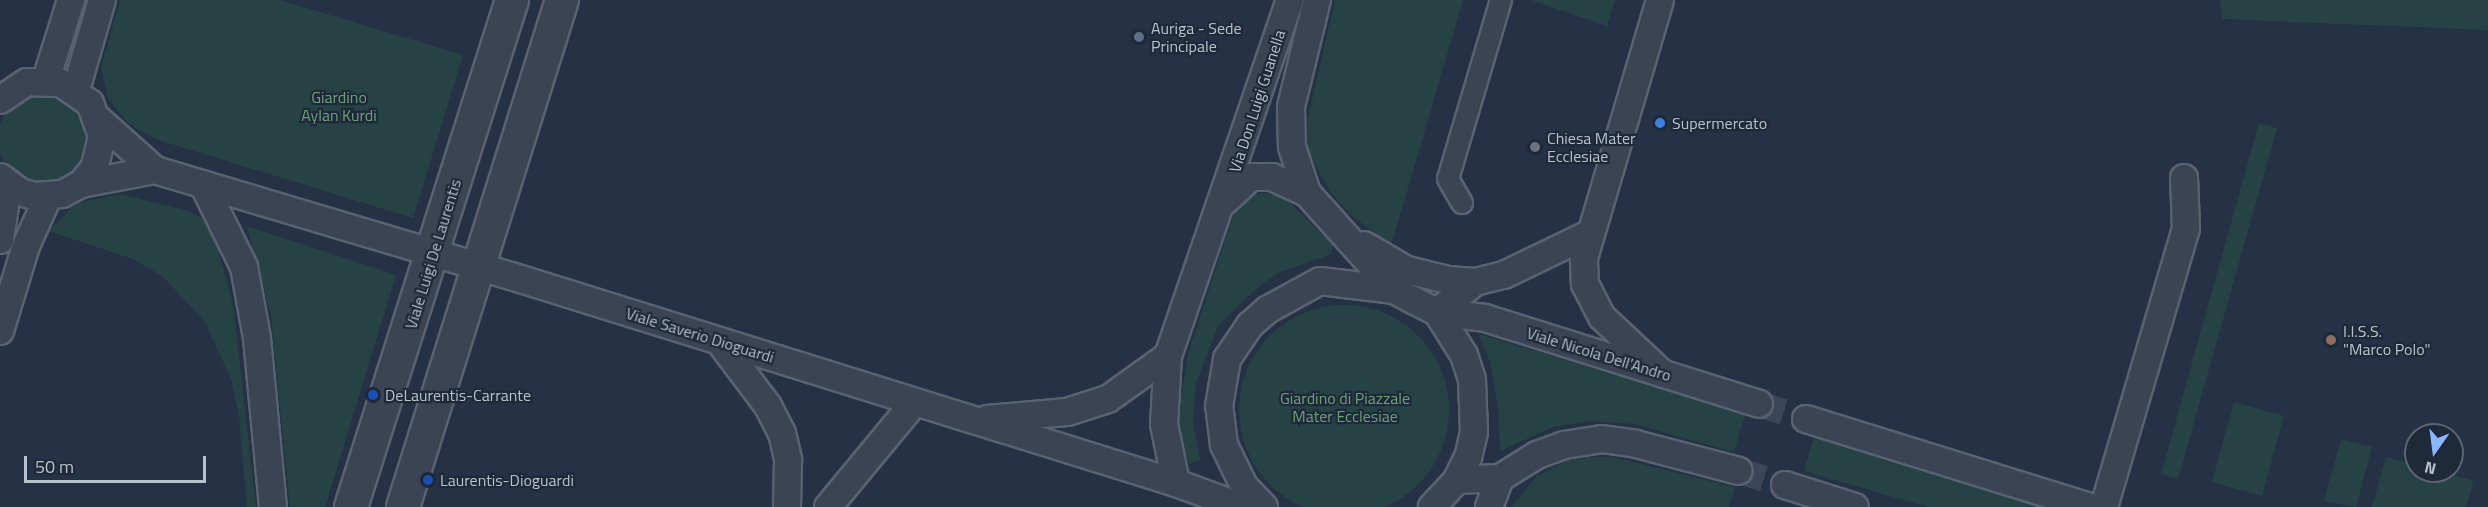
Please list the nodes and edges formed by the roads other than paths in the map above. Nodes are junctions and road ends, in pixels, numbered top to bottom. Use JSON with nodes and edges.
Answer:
{"nodes":[{"id":1,"x":71,"y":0,"type":"edge"},
{"id":2,"x":102,"y":0,"type":"edge"},
{"id":3,"x":512,"y":0,"type":"edge"},
{"id":4,"x":562,"y":0,"type":"edge"},
{"id":5,"x":1290,"y":0,"type":"edge"},
{"id":6,"x":1317,"y":0,"type":"edge"},
{"id":7,"x":1502,"y":0,"type":"edge"},
{"id":8,"x":1660,"y":0,"type":"edge"},
{"id":9,"x":46,"y":80,"type":"junction"},
{"id":10,"x":76,"y":90,"type":"junction"},
{"id":11,"x":0,"y":100,"type":"edge"},
{"id":12,"x":99,"y":120,"type":"junction"},
{"id":13,"x":155,"y":170,"type":"junction"},
{"id":14,"x":2184,"y":178,"type":"dead end"},
{"id":15,"x":4,"y":181,"type":"edge"},
{"id":16,"x":81,"y":184,"type":"junction"},
{"id":17,"x":203,"y":184,"type":"junction"},
{"id":18,"x":1307,"y":193,"type":"junction"},
{"id":19,"x":48,"y":197,"type":"junction"},
{"id":20,"x":1223,"y":203,"type":"junction"},
{"id":21,"x":1462,"y":203,"type":"dead end"},
{"id":22,"x":1333,"y":224,"type":"junction"},
{"id":23,"x":1589,"y":234,"type":"junction"},
{"id":24,"x":0,"y":240,"type":"edge"},
{"id":25,"x":434,"y":254,"type":"junction"},
{"id":26,"x":479,"y":267,"type":"junction"},
{"id":27,"x":1475,"y":282,"type":"junction"},
{"id":28,"x":1394,"y":290,"type":"junction"},
{"id":29,"x":1437,"y":312,"type":"junction"},
{"id":30,"x":0,"y":331,"type":"edge"},
{"id":31,"x":719,"y":342,"type":"junction"},
{"id":32,"x":1168,"y":356,"type":"junction"},
{"id":33,"x":1663,"y":374,"type":"junction"},
{"id":34,"x":915,"y":402,"type":"junction"},
{"id":35,"x":1759,"y":404,"type":"tunnel mouth"},
{"id":36,"x":969,"y":419,"type":"junction"},
{"id":37,"x":1806,"y":419,"type":"tunnel mouth"},
{"id":38,"x":1739,"y":471,"type":"tunnel mouth"},
{"id":39,"x":1500,"y":478,"type":"junction"},
{"id":40,"x":1457,"y":480,"type":"junction"},
{"id":41,"x":1176,"y":483,"type":"junction"},
{"id":42,"x":1785,"y":485,"type":"tunnel mouth"},
{"id":43,"x":273,"y":507,"type":"edge"},
{"id":44,"x":351,"y":507,"type":"edge"},
{"id":45,"x":403,"y":507,"type":"edge"},
{"id":46,"x":787,"y":507,"type":"edge"},
{"id":47,"x":828,"y":507,"type":"edge"},
{"id":48,"x":1242,"y":507,"type":"edge"},
{"id":49,"x":1264,"y":507,"type":"edge"},
{"id":50,"x":1432,"y":507,"type":"edge"},
{"id":51,"x":1489,"y":507,"type":"edge"},
{"id":52,"x":1855,"y":507,"type":"edge"},
{"id":53,"x":2090,"y":507,"type":"edge"},
{"id":54,"x":2104,"y":507,"type":"edge"}],
"edges":[{"from":1,"to":9,"type":"street"},
{"from":2,"to":10,"type":"street"},
{"from":3,"to":25,"type":"street","name":"Viale Luigi De Laurentis"},
{"from":4,"to":26,"type":"street"},
{"from":5,"to":20,"type":"street","name":"Via Don Luigi Guanella"},
{"from":6,"to":18,"type":"street","name":"Via Don Luigi Guanella"},
{"from":7,"to":21,"type":"street"},
{"from":8,"to":23,"type":"street"},
{"from":9,"to":10,"type":"street"},
{"from":9,"to":11,"type":"street"},
{"from":10,"to":12,"type":"street","name":"Viale Saverio Dioguardi"},
{"from":12,"to":13,"type":"street","name":"Viale Saverio Dioguardi"},
{"from":12,"to":16,"type":"street"},
{"from":13,"to":16,"type":"street","name":"Viale Saverio Dioguardi"},
{"from":13,"to":17,"type":"street","name":"Viale Saverio Dioguardi"},
{"from":14,"to":54,"type":"street"},
{"from":15,"to":19,"type":"street"},
{"from":15,"to":24,"type":"street"},
{"from":16,"to":19,"type":"street","name":"Viale Saverio Dioguardi"},
{"from":17,"to":25,"type":"street","name":"Viale Saverio Dioguardi"},
{"from":17,"to":43,"type":"street"},
{"from":18,"to":20,"type":"street","name":"Via Don Luigi Guanella"},
{"from":18,"to":22,"type":"street","name":"Via Don Luigi Guanella"},
{"from":19,"to":30,"type":"street"},
{"from":20,"to":32,"type":"street","name":"Via Don Luigi Guanella"},
{"from":22,"to":27,"type":"street"},
{"from":22,"to":28,"type":"street","name":"Via Don Luigi Guanella"},
{"from":23,"to":27,"type":"street"},
{"from":23,"to":33,"type":"street"},
{"from":25,"to":26,"type":"street","name":"Viale Saverio Dioguardi"},
{"from":25,"to":44,"type":"street","name":"Viale Luigi De Laurentis"},
{"from":26,"to":31,"type":"street","name":"Viale Saverio Dioguardi"},
{"from":26,"to":45,"type":"street"},
{"from":27,"to":29,"type":"street"},
{"from":28,"to":29,"type":"street"},
{"from":28,"to":49,"type":"street"},
{"from":29,"to":33,"type":"street","name":"Viale Nicola Dell'Andro"},
{"from":29,"to":40,"type":"street"},
{"from":31,"to":34,"type":"street","name":"Viale Saverio Dioguardi"},
{"from":31,"to":46,"type":"street"},
{"from":32,"to":36,"type":"street"},
{"from":32,"to":41,"type":"street","name":"Via Don Luigi Guanella"},
{"from":33,"to":35,"type":"street","name":"Viale Nicola Dell'Andro"},
{"from":34,"to":36,"type":"street","name":"Viale Saverio Dioguardi"},
{"from":34,"to":47,"type":"street"},
{"from":36,"to":41,"type":"street","name":"Viale Saverio Dioguardi"},
{"from":37,"to":53,"type":"street"},
{"from":38,"to":39,"type":"street"},
{"from":39,"to":40,"type":"street"},
{"from":39,"to":51,"type":"street"},
{"from":40,"to":50,"type":"street"},
{"from":41,"to":48,"type":"street","name":"Viale Saverio Dioguardi"},
{"from":42,"to":52,"type":"street"}]}
